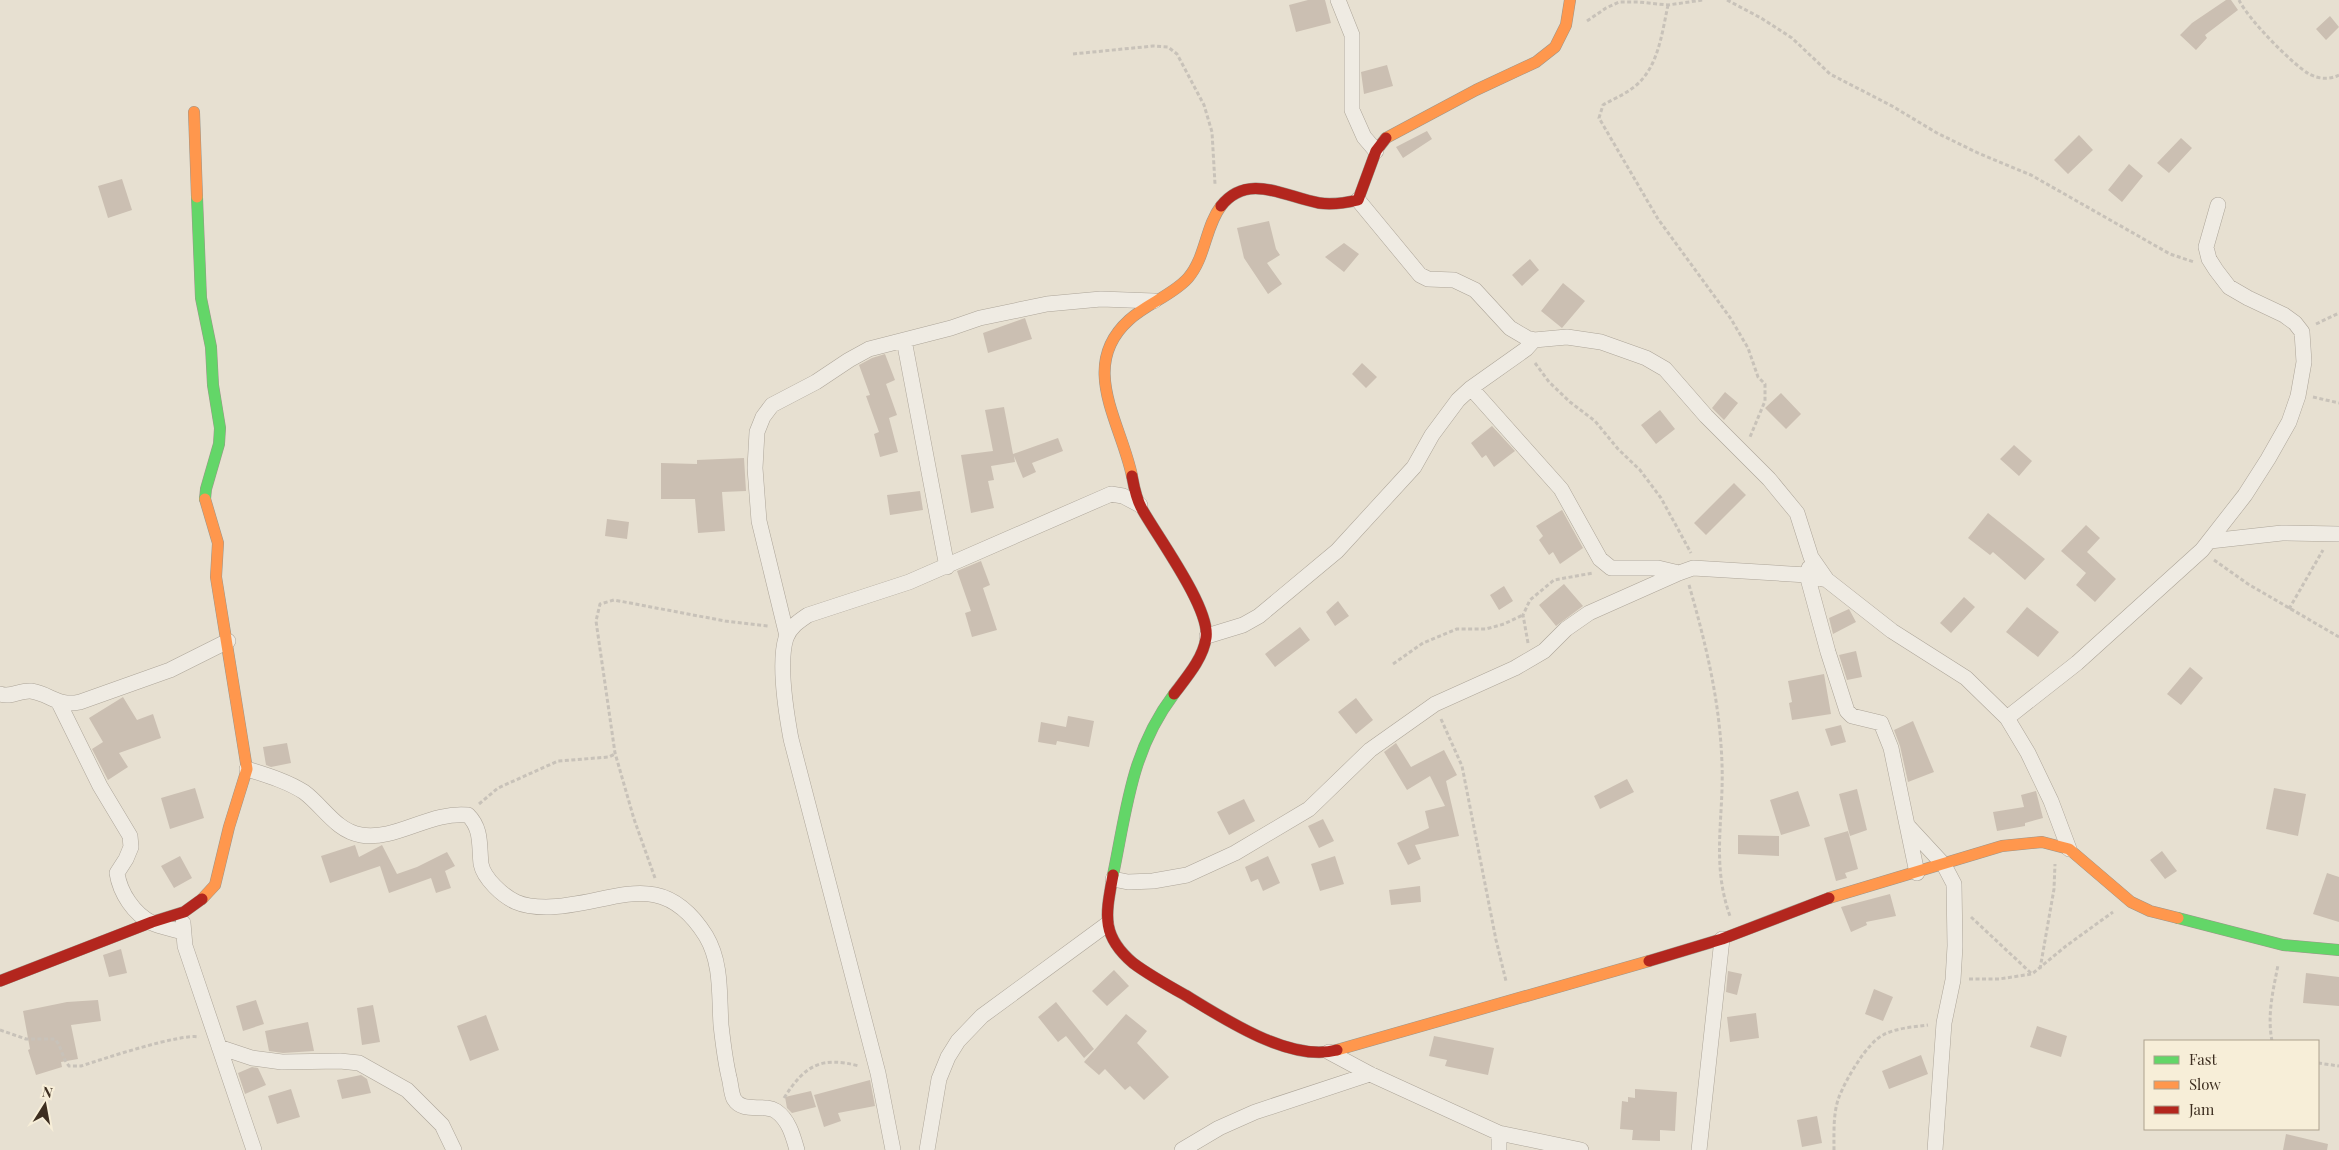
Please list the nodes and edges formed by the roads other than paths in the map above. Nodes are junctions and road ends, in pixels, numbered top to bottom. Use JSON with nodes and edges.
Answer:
{"nodes":[{"id":1,"x":1338,"y":0,"type":"edge"},
{"id":2,"x":1570,"y":0,"type":"edge"},
{"id":3,"x":194,"y":112,"type":"dead end"},
{"id":4,"x":1376,"y":151,"type":"junction"},
{"id":5,"x":1358,"y":200,"type":"junction"},
{"id":6,"x":2218,"y":205,"type":"dead end"},
{"id":7,"x":1154,"y":301,"type":"junction"},
{"id":8,"x":1517,"y":334,"type":"junction"},
{"id":9,"x":904,"y":340,"type":"junction"},
{"id":10,"x":1525,"y":348,"type":"junction"},
{"id":11,"x":1471,"y":388,"type":"junction"},
{"id":12,"x":1129,"y":461,"type":"junction"},
{"id":13,"x":1111,"y":494,"type":"junction"},
{"id":14,"x":1140,"y":505,"type":"junction"},
{"id":15,"x":2337,"y":534,"type":"edge"},
{"id":16,"x":2206,"y":546,"type":"junction"},
{"id":17,"x":1811,"y":557,"type":"junction"},
{"id":18,"x":947,"y":567,"type":"junction"},
{"id":19,"x":1686,"y":571,"type":"junction"},
{"id":20,"x":1807,"y":575,"type":"junction"},
{"id":21,"x":1827,"y":580,"type":"junction"},
{"id":22,"x":785,"y":632,"type":"junction"},
{"id":23,"x":1207,"y":636,"type":"junction"},
{"id":24,"x":228,"y":641,"type":"junction"},
{"id":25,"x":0,"y":694,"type":"edge"},
{"id":26,"x":59,"y":703,"type":"junction"},
{"id":27,"x":2007,"y":718,"type":"junction"},
{"id":28,"x":248,"y":769,"type":"junction"},
{"id":29,"x":1906,"y":824,"type":"junction"},
{"id":30,"x":2062,"y":846,"type":"junction"},
{"id":31,"x":1944,"y":865,"type":"junction"},
{"id":32,"x":1917,"y":873,"type":"junction"},
{"id":33,"x":1113,"y":880,"type":"junction"},
{"id":34,"x":184,"y":912,"type":"junction"},
{"id":35,"x":152,"y":922,"type":"junction"},
{"id":36,"x":1106,"y":925,"type":"junction"},
{"id":37,"x":182,"y":932,"type":"junction"},
{"id":38,"x":1729,"y":936,"type":"junction"},
{"id":39,"x":2339,"y":950,"type":"edge"},
{"id":40,"x":0,"y":981,"type":"edge"},
{"id":41,"x":218,"y":1047,"type":"junction"},
{"id":42,"x":1329,"y":1052,"type":"junction"},
{"id":43,"x":1370,"y":1074,"type":"junction"},
{"id":44,"x":1500,"y":1133,"type":"junction"},
{"id":45,"x":254,"y":1150,"type":"edge"},
{"id":46,"x":454,"y":1150,"type":"edge"},
{"id":47,"x":798,"y":1150,"type":"edge"},
{"id":48,"x":893,"y":1150,"type":"edge"},
{"id":49,"x":927,"y":1150,"type":"edge"},
{"id":50,"x":1182,"y":1150,"type":"edge"},
{"id":51,"x":1500,"y":1150,"type":"edge"},
{"id":52,"x":1581,"y":1150,"type":"edge"},
{"id":53,"x":1699,"y":1150,"type":"edge"},
{"id":54,"x":1934,"y":1150,"type":"edge"}],
"edges":[{"from":1,"to":4,"type":"street"},
{"from":2,"to":4,"type":"street"},
{"from":3,"to":24,"type":"street"},
{"from":4,"to":5,"type":"street"},
{"from":5,"to":7,"type":"street"},
{"from":5,"to":8,"type":"street"},
{"from":6,"to":16,"type":"street"},
{"from":7,"to":9,"type":"street"},
{"from":7,"to":12,"type":"street"},
{"from":8,"to":10,"type":"street"},
{"from":8,"to":10,"type":"street"},
{"from":9,"to":18,"type":"street"},
{"from":9,"to":22,"type":"street"},
{"from":10,"to":11,"type":"street"},
{"from":10,"to":17,"type":"street"},
{"from":11,"to":19,"type":"street"},
{"from":11,"to":23,"type":"street"},
{"from":12,"to":13,"type":"street"},
{"from":12,"to":14,"type":"street"},
{"from":13,"to":14,"type":"street"},
{"from":13,"to":18,"type":"street"},
{"from":14,"to":23,"type":"street"},
{"from":15,"to":16,"type":"street"},
{"from":16,"to":27,"type":"street"},
{"from":17,"to":20,"type":"street"},
{"from":17,"to":21,"type":"street"},
{"from":18,"to":22,"type":"street"},
{"from":19,"to":20,"type":"street"},
{"from":19,"to":33,"type":"street"},
{"from":20,"to":21,"type":"street"},
{"from":20,"to":29,"type":"street"},
{"from":21,"to":27,"type":"street"},
{"from":22,"to":48,"type":"street"},
{"from":23,"to":33,"type":"street"},
{"from":24,"to":26,"type":"street"},
{"from":24,"to":28,"type":"street"},
{"from":25,"to":26,"type":"street"},
{"from":26,"to":35,"type":"street"},
{"from":27,"to":30,"type":"street"},
{"from":28,"to":34,"type":"street"},
{"from":28,"to":47,"type":"street"},
{"from":29,"to":31,"type":"street"},
{"from":29,"to":32,"type":"street"},
{"from":30,"to":31,"type":"street"},
{"from":30,"to":39,"type":"street"},
{"from":31,"to":32,"type":"street"},
{"from":31,"to":54,"type":"street"},
{"from":32,"to":38,"type":"street"},
{"from":33,"to":36,"type":"street"},
{"from":34,"to":35,"type":"street"},
{"from":34,"to":37,"type":"street"},
{"from":35,"to":37,"type":"street"},
{"from":35,"to":40,"type":"street"},
{"from":36,"to":42,"type":"street"},
{"from":36,"to":49,"type":"street"},
{"from":37,"to":41,"type":"street"},
{"from":38,"to":42,"type":"street"},
{"from":38,"to":53,"type":"street"},
{"from":41,"to":45,"type":"street"},
{"from":41,"to":46,"type":"street"},
{"from":42,"to":43,"type":"street"},
{"from":43,"to":44,"type":"street"},
{"from":43,"to":50,"type":"street"},
{"from":44,"to":51,"type":"street"},
{"from":44,"to":52,"type":"street"}]}
